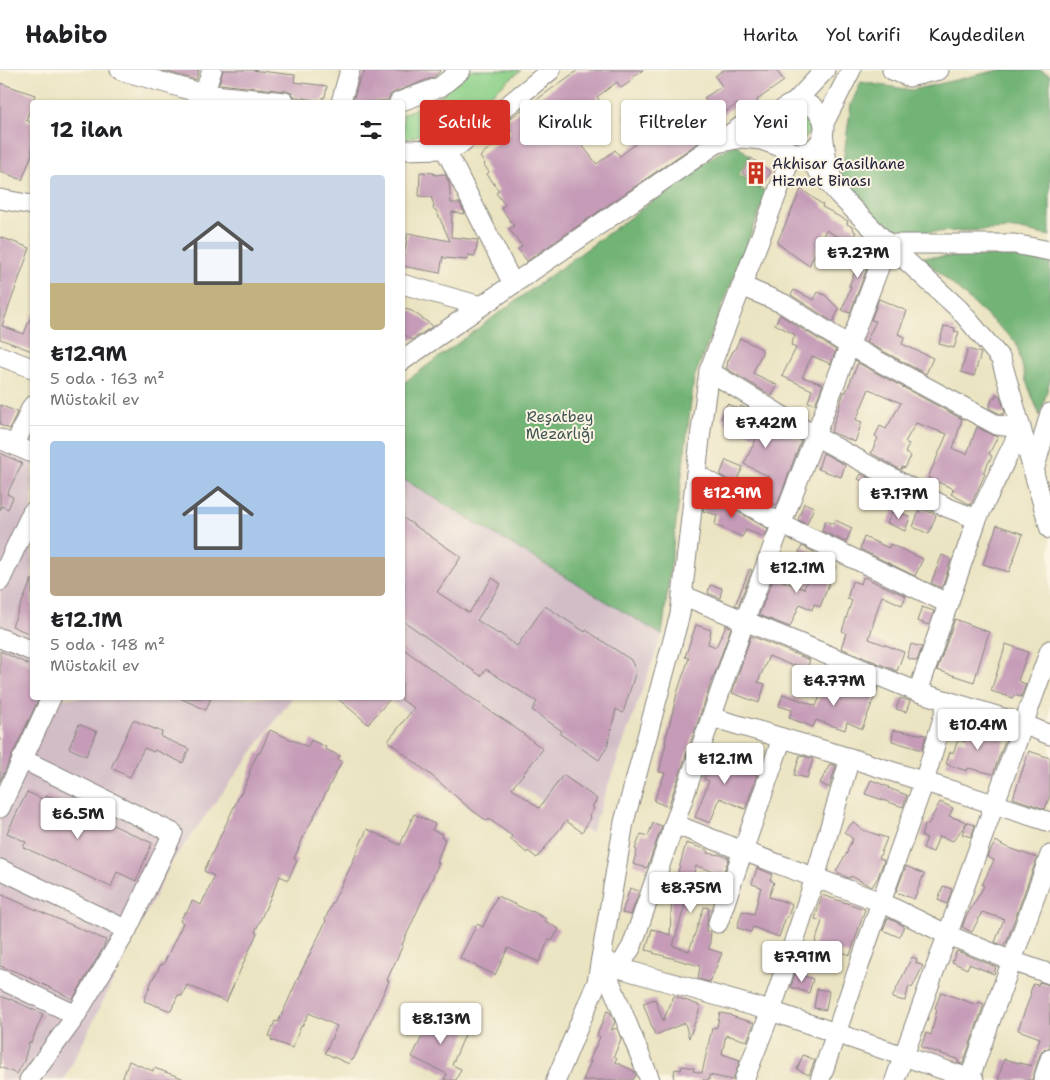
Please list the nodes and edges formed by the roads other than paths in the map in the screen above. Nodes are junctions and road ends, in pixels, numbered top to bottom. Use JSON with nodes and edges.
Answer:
{"nodes":[{"id":1,"x":120,"y":70,"type":"edge"},
{"id":2,"x":212,"y":70,"type":"edge"},
{"id":3,"x":350,"y":70,"type":"edge"},
{"id":4,"x":460,"y":70,"type":"edge"},
{"id":5,"x":551,"y":70,"type":"edge"},
{"id":6,"x":852,"y":70,"type":"edge"},
{"id":7,"x":892,"y":70,"type":"edge"},
{"id":8,"x":939,"y":70,"type":"edge"},
{"id":9,"x":820,"y":71,"type":"edge"},
{"id":10,"x":202,"y":98,"type":"edge"},
{"id":11,"x":244,"y":100,"type":"edge"},
{"id":12,"x":342,"y":100,"type":"edge"},
{"id":13,"x":404,"y":100,"type":"edge"},
{"id":14,"x":796,"y":100,"type":"edge"},
{"id":15,"x":807,"y":104,"type":"edge"},
{"id":16,"x":824,"y":128,"type":"junction"},
{"id":17,"x":726,"y":142,"type":"edge"},
{"id":18,"x":715,"y":145,"type":"edge"},
{"id":19,"x":783,"y":145,"type":"edge"},
{"id":20,"x":445,"y":149,"type":"junction"},
{"id":21,"x":405,"y":150,"type":"edge"},
{"id":22,"x":793,"y":151,"type":"junction"},
{"id":23,"x":839,"y":194,"type":"junction"},
{"id":24,"x":0,"y":199,"type":"edge"},
{"id":25,"x":30,"y":205,"type":"edge"},
{"id":26,"x":888,"y":244,"type":"junction"},
{"id":27,"x":1050,"y":251,"type":"edge"},
{"id":28,"x":513,"y":284,"type":"junction"},
{"id":29,"x":405,"y":285,"type":"edge"},
{"id":30,"x":742,"y":286,"type":"junction"},
{"id":31,"x":481,"y":306,"type":"junction"},
{"id":32,"x":850,"y":346,"type":"junction"},
{"id":33,"x":0,"y":356,"type":"edge"},
{"id":34,"x":405,"y":359,"type":"edge"},
{"id":35,"x":30,"y":367,"type":"edge"},
{"id":36,"x":709,"y":371,"type":"junction"},
{"id":37,"x":30,"y":409,"type":"edge"},
{"id":38,"x":1050,"y":413,"type":"edge"},
{"id":39,"x":1021,"y":428,"type":"junction"},
{"id":40,"x":815,"y":436,"type":"junction"},
{"id":41,"x":7,"y":442,"type":"edge"},
{"id":42,"x":30,"y":453,"type":"edge"},
{"id":43,"x":1042,"y":468,"type":"edge"},
{"id":44,"x":696,"y":474,"type":"junction"},
{"id":45,"x":30,"y":516,"type":"edge"},
{"id":46,"x":978,"y":519,"type":"junction"},
{"id":47,"x":782,"y":524,"type":"junction"},
{"id":48,"x":1050,"y":529,"type":"edge"},
{"id":49,"x":0,"y":581,"type":"edge"},
{"id":50,"x":682,"y":595,"type":"junction"},
{"id":51,"x":949,"y":604,"type":"junction"},
{"id":52,"x":745,"y":620,"type":"junction"},
{"id":53,"x":0,"y":638,"type":"edge"},
{"id":54,"x":30,"y":650,"type":"edge"},
{"id":55,"x":1050,"y":650,"type":"edge"},
{"id":56,"x":918,"y":692,"type":"junction"},
{"id":57,"x":50,"y":700,"type":"edge"},
{"id":58,"x":948,"y":701,"type":"junction"},
{"id":59,"x":711,"y":717,"type":"junction"},
{"id":60,"x":1023,"y":724,"type":"junction"},
{"id":61,"x":1050,"y":735,"type":"edge"},
{"id":62,"x":782,"y":738,"type":"junction"},
{"id":63,"x":850,"y":758,"type":"junction"},
{"id":64,"x":22,"y":759,"type":"junction"},
{"id":65,"x":924,"y":782,"type":"junction"},
{"id":66,"x":994,"y":804,"type":"junction"},
{"id":67,"x":0,"y":808,"type":"edge"},
{"id":68,"x":1050,"y":822,"type":"edge"},
{"id":69,"x":674,"y":824,"type":"junction"},
{"id":70,"x":743,"y":851,"type":"junction"},
{"id":71,"x":1050,"y":855,"type":"edge"},
{"id":72,"x":0,"y":869,"type":"edge"},
{"id":73,"x":815,"y":878,"type":"junction"},
{"id":74,"x":881,"y":902,"type":"junction"},
{"id":75,"x":718,"y":923,"type":"dead end"},
{"id":76,"x":126,"y":930,"type":"junction"},
{"id":77,"x":948,"y":935,"type":"junction"},
{"id":78,"x":601,"y":958,"type":"junction"},
{"id":79,"x":1012,"y":960,"type":"junction"},
{"id":80,"x":619,"y":968,"type":"junction"},
{"id":81,"x":1050,"y":974,"type":"edge"},
{"id":82,"x":0,"y":979,"type":"edge"},
{"id":83,"x":770,"y":1011,"type":"junction"},
{"id":84,"x":76,"y":1014,"type":"junction"},
{"id":85,"x":836,"y":1034,"type":"junction"},
{"id":86,"x":904,"y":1057,"type":"junction"},
{"id":87,"x":1050,"y":1059,"type":"edge"},
{"id":88,"x":29,"y":1080,"type":"edge"},
{"id":89,"x":556,"y":1080,"type":"edge"},
{"id":90,"x":650,"y":1080,"type":"edge"},
{"id":91,"x":744,"y":1080,"type":"edge"},
{"id":92,"x":820,"y":1080,"type":"edge"},
{"id":93,"x":895,"y":1080,"type":"edge"},
{"id":94,"x":971,"y":1080,"type":"edge"},
{"id":95,"x":1043,"y":1080,"type":"edge"}],
"edges":[{"from":1,"to":10,"type":"street"},
{"from":2,"to":10,"type":"street"},
{"from":3,"to":12,"type":"street"},
{"from":4,"to":13,"type":"street"},
{"from":5,"to":20,"type":"street"},
{"from":6,"to":16,"type":"street"},
{"from":7,"to":8,"type":"street"},
{"from":9,"to":14,"type":"street"},
{"from":10,"to":11,"type":"street"},
{"from":15,"to":16,"type":"street"},
{"from":16,"to":22,"type":"street"},
{"from":16,"to":23,"type":"street"},
{"from":17,"to":22,"type":"street"},
{"from":18,"to":28,"type":"street"},
{"from":19,"to":22,"type":"street"},
{"from":20,"to":21,"type":"street"},
{"from":20,"to":28,"type":"street"},
{"from":22,"to":23,"type":"street"},
{"from":22,"to":30,"type":"street"},
{"from":23,"to":26,"type":"street"},
{"from":24,"to":25,"type":"street"},
{"from":26,"to":27,"type":"street"},
{"from":26,"to":32,"type":"street"},
{"from":26,"to":39,"type":"street"},
{"from":28,"to":31,"type":"street"},
{"from":29,"to":31,"type":"street"},
{"from":30,"to":32,"type":"street"},
{"from":30,"to":36,"type":"street"},
{"from":31,"to":34,"type":"street"},
{"from":32,"to":39,"type":"street"},
{"from":32,"to":40,"type":"street"},
{"from":33,"to":35,"type":"street"},
{"from":36,"to":40,"type":"street"},
{"from":36,"to":44,"type":"street"},
{"from":37,"to":41,"type":"street"},
{"from":38,"to":43,"type":"street"},
{"from":39,"to":43,"type":"street"},
{"from":39,"to":46,"type":"street"},
{"from":40,"to":46,"type":"street"},
{"from":40,"to":47,"type":"street"},
{"from":41,"to":42,"type":"street"},
{"from":43,"to":48,"type":"street"},
{"from":44,"to":47,"type":"street"},
{"from":44,"to":50,"type":"street"},
{"from":45,"to":49,"type":"street"},
{"from":46,"to":51,"type":"street"},
{"from":47,"to":51,"type":"street"},
{"from":47,"to":52,"type":"street"},
{"from":50,"to":52,"type":"street"},
{"from":50,"to":78,"type":"street"},
{"from":51,"to":56,"type":"street"},
{"from":52,"to":56,"type":"street"},
{"from":52,"to":59,"type":"street"},
{"from":53,"to":54,"type":"street"},
{"from":55,"to":60,"type":"street"},
{"from":56,"to":58,"type":"street"},
{"from":57,"to":64,"type":"street"},
{"from":58,"to":60,"type":"street"},
{"from":58,"to":65,"type":"street"},
{"from":59,"to":62,"type":"street"},
{"from":59,"to":69,"type":"street"},
{"from":60,"to":61,"type":"street"},
{"from":60,"to":66,"type":"street"},
{"from":62,"to":63,"type":"street"},
{"from":62,"to":70,"type":"street"},
{"from":63,"to":65,"type":"street"},
{"from":63,"to":73,"type":"street"},
{"from":64,"to":67,"type":"street"},
{"from":64,"to":76,"type":"street"},
{"from":65,"to":66,"type":"street"},
{"from":65,"to":74,"type":"street"},
{"from":66,"to":68,"type":"street"},
{"from":66,"to":77,"type":"street"},
{"from":69,"to":70,"type":"street"},
{"from":69,"to":80,"type":"street"},
{"from":70,"to":73,"type":"street"},
{"from":70,"to":75,"type":"street"},
{"from":71,"to":79,"type":"street"},
{"from":72,"to":76,"type":"street"},
{"from":73,"to":74,"type":"street"},
{"from":73,"to":83,"type":"street"},
{"from":74,"to":77,"type":"street"},
{"from":74,"to":85,"type":"street"},
{"from":76,"to":84,"type":"street"},
{"from":77,"to":79,"type":"street"},
{"from":77,"to":86,"type":"street"},
{"from":78,"to":80,"type":"street"},
{"from":78,"to":89,"type":"street"},
{"from":78,"to":90,"type":"street"},
{"from":79,"to":81,"type":"street"},
{"from":79,"to":94,"type":"street"},
{"from":80,"to":83,"type":"street"},
{"from":82,"to":84,"type":"street"},
{"from":83,"to":85,"type":"street"},
{"from":83,"to":91,"type":"street"},
{"from":84,"to":88,"type":"street"},
{"from":85,"to":86,"type":"street"},
{"from":85,"to":92,"type":"street"},
{"from":86,"to":93,"type":"street"},
{"from":86,"to":94,"type":"street"},
{"from":87,"to":95,"type":"street"}]}
